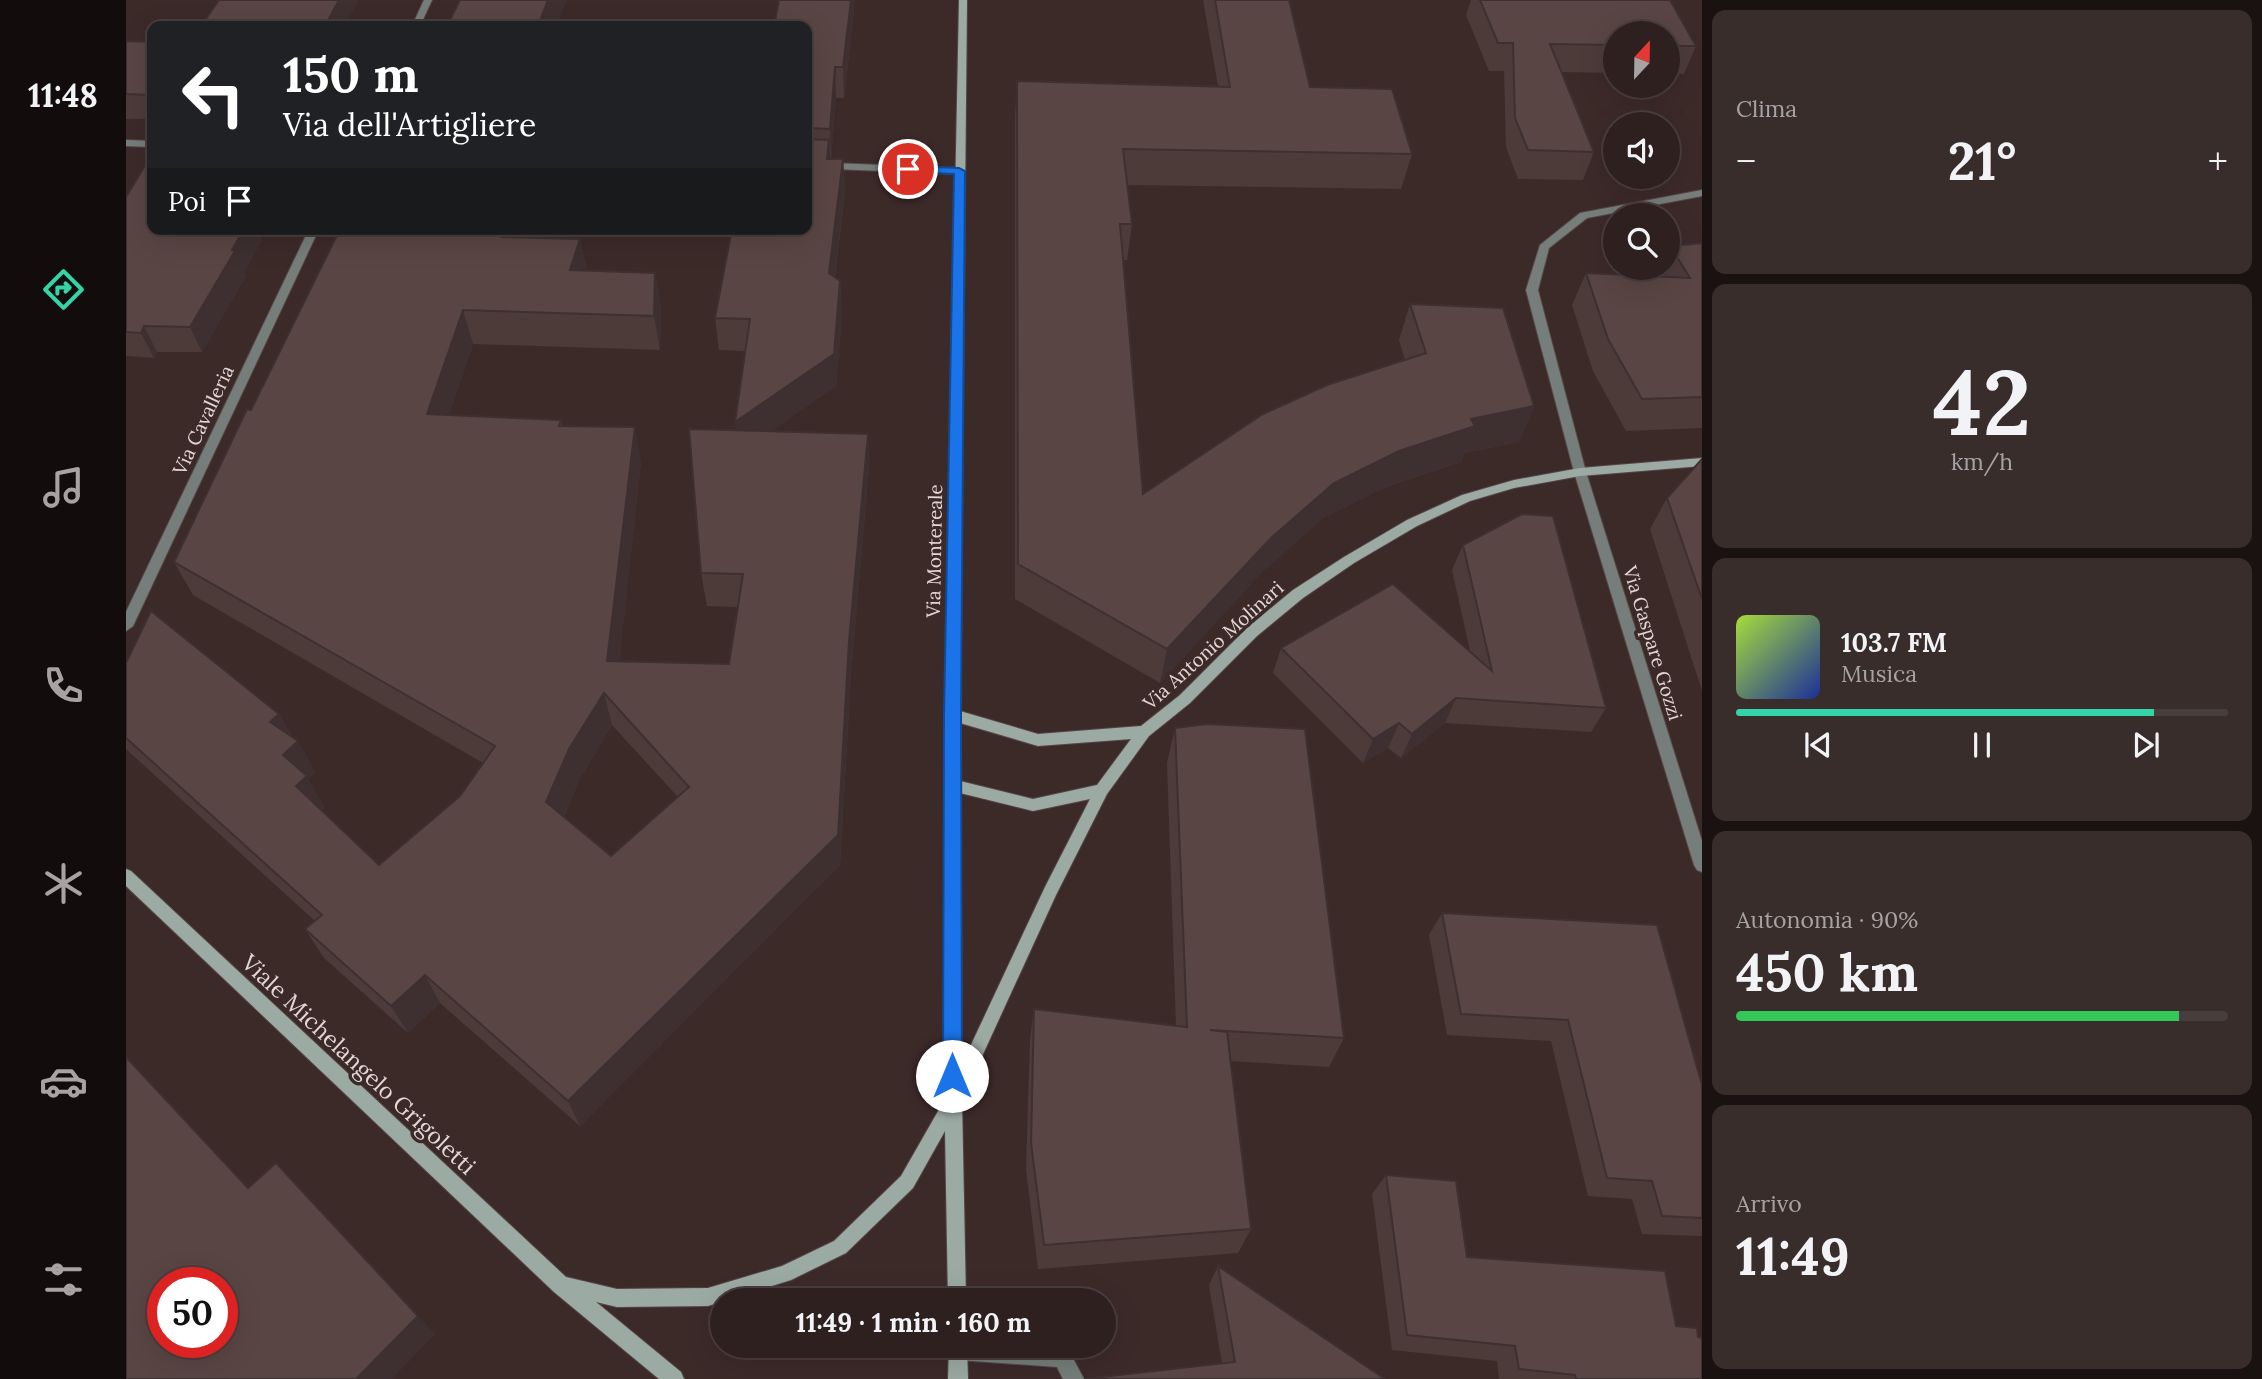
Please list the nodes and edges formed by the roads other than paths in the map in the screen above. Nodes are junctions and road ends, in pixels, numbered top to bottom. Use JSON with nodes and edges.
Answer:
{"nodes":[{"id":1,"x":428,"y":0,"type":"edge"},
{"id":2,"x":963,"y":0,"type":"edge"},
{"id":3,"x":418,"y":21,"type":"edge"},
{"id":4,"x":126,"y":144,"type":"edge"},
{"id":5,"x":147,"y":144,"type":"edge"},
{"id":6,"x":812,"y":165,"type":"edge"},
{"id":7,"x":959,"y":171,"type":"junction"},
{"id":8,"x":1702,"y":193,"type":"edge"},
{"id":9,"x":311,"y":235,"type":"edge"},
{"id":10,"x":1702,"y":462,"type":"edge"},
{"id":11,"x":1580,"y":472,"type":"junction"},
{"id":12,"x":126,"y":626,"type":"edge"},
{"id":13,"x":953,"y":715,"type":"junction"},
{"id":14,"x":1144,"y":732,"type":"junction"},
{"id":15,"x":953,"y":785,"type":"junction"},
{"id":16,"x":1102,"y":790,"type":"junction"},
{"id":17,"x":1702,"y":865,"type":"edge"},
{"id":18,"x":126,"y":876,"type":"edge"},
{"id":19,"x":952,"y":1103,"type":"junction"},
{"id":20,"x":561,"y":1285,"type":"junction"},
{"id":21,"x":957,"y":1288,"type":"edge"},
{"id":22,"x":958,"y":1358,"type":"edge"},
{"id":23,"x":1062,"y":1358,"type":"edge"},
{"id":24,"x":674,"y":1379,"type":"edge"},
{"id":25,"x":958,"y":1379,"type":"edge"},
{"id":26,"x":1074,"y":1379,"type":"edge"}],
"edges":[{"from":1,"to":3,"type":"street"},
{"from":2,"to":7,"type":"main road","name":"Via Montereale"},
{"from":4,"to":5,"type":"street"},
{"from":6,"to":7,"type":"street"},
{"from":7,"to":13,"type":"main road","name":"Via Montereale"},
{"from":8,"to":11,"type":"street","name":"Via Gaspare Gozzi"},
{"from":9,"to":12,"type":"street","name":"Via Cavalleria"},
{"from":10,"to":11,"type":"main road","name":"Via Antonio Molinari"},
{"from":11,"to":14,"type":"main road","name":"Via Antonio Molinari"},
{"from":11,"to":17,"type":"street","name":"Via Gaspare Gozzi"},
{"from":13,"to":14,"type":"main road"},
{"from":13,"to":15,"type":"main road","name":"Via Montereale"},
{"from":14,"to":16,"type":"main road","name":"Via Antonio Molinari"},
{"from":15,"to":16,"type":"main road"},
{"from":15,"to":19,"type":"main road","name":"Via Montereale"},
{"from":16,"to":19,"type":"main road","name":"Via Antonio Molinari"},
{"from":18,"to":20,"type":"main road","name":"Viale Michelangelo Grigoletti"},
{"from":19,"to":20,"type":"main road","name":"Via Antonio Molinari"},
{"from":19,"to":21,"type":"main road","name":"Via Montereale"},
{"from":20,"to":24,"type":"main road","name":"Viale Michelangelo Grigoletti"},
{"from":22,"to":25,"type":"main road"},
{"from":23,"to":26,"type":"street"}]}
